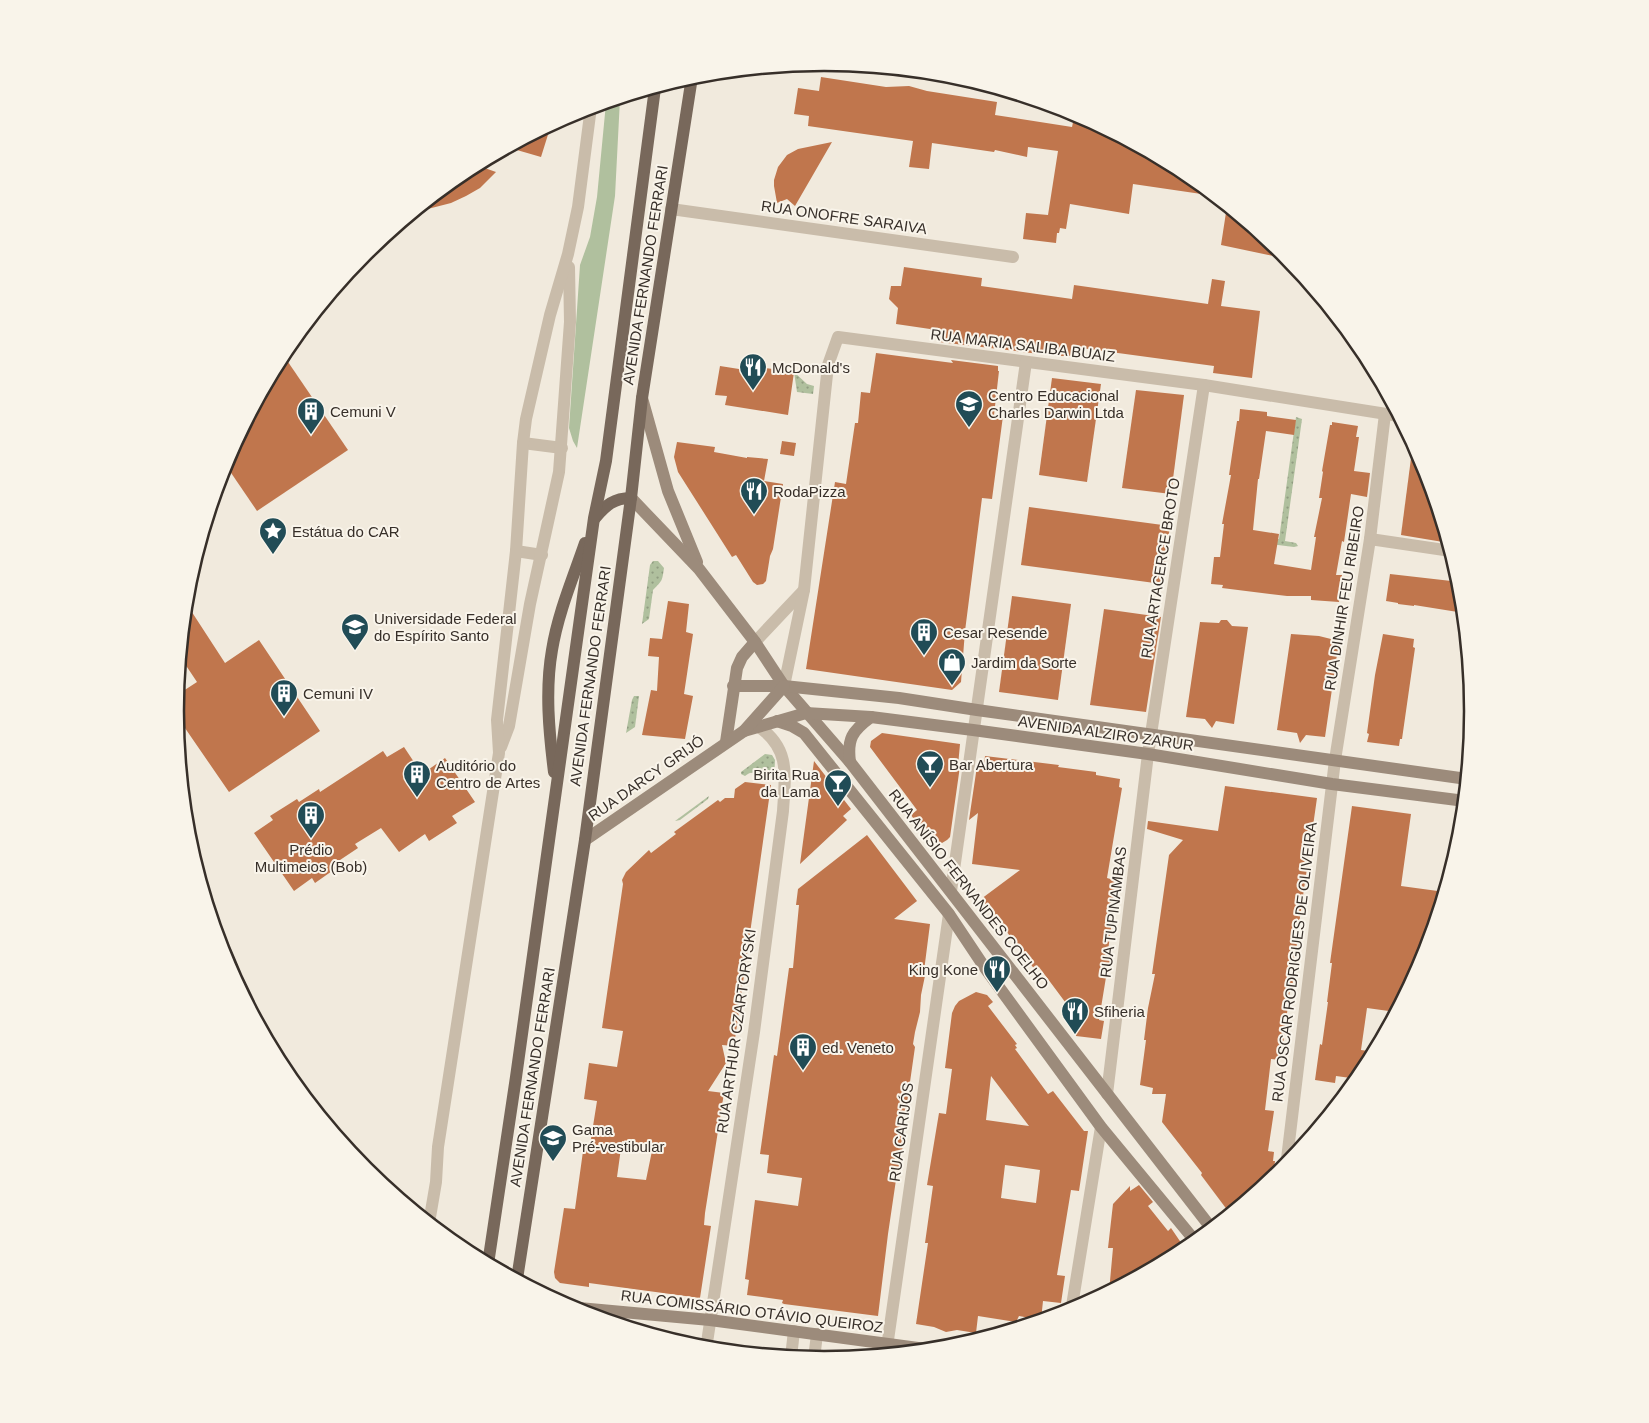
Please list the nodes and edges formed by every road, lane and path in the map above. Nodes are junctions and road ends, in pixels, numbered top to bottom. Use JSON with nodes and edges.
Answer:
{"nodes":[{"id":1,"x":691,"y":86,"type":"edge"},
{"id":2,"x":654,"y":94,"type":"edge"},
{"id":3,"x":591,"y":116,"type":"edge"},
{"id":4,"x":671,"y":209,"type":"junction"},
{"id":5,"x":568,"y":254,"type":"junction"},
{"id":6,"x":1013,"y":257,"type":"dead end"},
{"id":7,"x":1026,"y":362,"type":"junction"},
{"id":8,"x":1204,"y":386,"type":"junction"},
{"id":9,"x":642,"y":398,"type":"junction"},
{"id":10,"x":1384,"y":414,"type":"junction"},
{"id":11,"x":1392,"y":415,"type":"edge"},
{"id":12,"x":523,"y":443,"type":"junction"},
{"id":13,"x":562,"y":448,"type":"junction"},
{"id":14,"x":631,"y":498,"type":"junction"},
{"id":15,"x":594,"y":518,"type":"junction"},
{"id":16,"x":1370,"y":539,"type":"junction"},
{"id":17,"x":516,"y":551,"type":"junction"},
{"id":18,"x":1444,"y":551,"type":"edge"},
{"id":19,"x":542,"y":555,"type":"junction"},
{"id":20,"x":699,"y":569,"type":"junction"},
{"id":21,"x":804,"y":590,"type":"junction"},
{"id":22,"x":755,"y":642,"type":"junction"},
{"id":23,"x":733,"y":686,"type":"junction"},
{"id":24,"x":784,"y":686,"type":"junction"},
{"id":25,"x":976,"y":710,"type":"junction"},
{"id":26,"x":806,"y":713,"type":"junction"},
{"id":27,"x":871,"y":717,"type":"junction"},
{"id":28,"x":776,"y":721,"type":"junction"},
{"id":29,"x":759,"y":727,"type":"junction"},
{"id":30,"x":973,"y":730,"type":"junction"},
{"id":31,"x":744,"y":731,"type":"junction"},
{"id":32,"x":1151,"y":734,"type":"junction"},
{"id":33,"x":726,"y":742,"type":"junction"},
{"id":34,"x":499,"y":753,"type":"junction"},
{"id":35,"x":1148,"y":754,"type":"junction"},
{"id":36,"x":1335,"y":760,"type":"junction"},
{"id":37,"x":850,"y":762,"type":"junction"},
{"id":38,"x":1461,"y":778,"type":"edge"},
{"id":39,"x":1332,"y":784,"type":"junction"},
{"id":40,"x":556,"y":790,"type":"junction"},
{"id":41,"x":1458,"y":800,"type":"edge"},
{"id":42,"x":585,"y":840,"type":"junction"},
{"id":43,"x":950,"y":890,"type":"junction"},
{"id":44,"x":949,"y":914,"type":"junction"},
{"id":45,"x":1013,"y":972,"type":"junction"},
{"id":46,"x":997,"y":982,"type":"junction"},
{"id":47,"x":1036,"y":1002,"type":"junction"},
{"id":48,"x":1019,"y":1013,"type":"junction"},
{"id":49,"x":1106,"y":1094,"type":"junction"},
{"id":50,"x":1101,"y":1127,"type":"junction"},
{"id":51,"x":1288,"y":1153,"type":"edge"},
{"id":52,"x":431,"y":1216,"type":"edge"},
{"id":53,"x":1208,"y":1224,"type":"edge"},
{"id":54,"x":1191,"y":1236,"type":"edge"},
{"id":55,"x":489,"y":1257,"type":"edge"},
{"id":56,"x":518,"y":1273,"type":"edge"},
{"id":57,"x":1073,"y":1302,"type":"edge"},
{"id":58,"x":597,"y":1310,"type":"edge"},
{"id":59,"x":710,"y":1320,"type":"junction"},
{"id":60,"x":794,"y":1331,"type":"junction"},
{"id":61,"x":817,"y":1334,"type":"junction"},
{"id":62,"x":707,"y":1340,"type":"edge"},
{"id":63,"x":884,"y":1348,"type":"edge"},
{"id":64,"x":887,"y":1348,"type":"edge"},
{"id":65,"x":792,"y":1350,"type":"edge"},
{"id":66,"x":815,"y":1352,"type":"edge"}],
"edges":[{"from":1,"to":4,"type":"main road","name":"AVENIDA FERNANDO FERRARI"},
{"from":2,"to":15,"type":"main road","name":"AVENIDA FERNANDO FERRARI"},
{"from":3,"to":5,"type":"street"},
{"from":4,"to":6,"type":"street","name":"RUA ONOFRE SARAIVA"},
{"from":4,"to":9,"type":"main road","name":"AVENIDA FERNANDO FERRARI"},
{"from":5,"to":12,"type":"street"},
{"from":5,"to":13,"type":"street"},
{"from":7,"to":8,"type":"street","name":"RUA MARIA SALIBA BUAIZ"},
{"from":7,"to":21,"type":"street","name":"RUA MARIA SALIBA BUAIZ"},
{"from":7,"to":25,"type":"street"},
{"from":8,"to":10,"type":"street","name":"RUA MARIA SALIBA BUAIZ"},
{"from":8,"to":32,"type":"street","name":"RUA ARTACERCE BROTO"},
{"from":9,"to":14,"type":"main road","name":"AVENIDA FERNANDO FERRARI"},
{"from":9,"to":20,"type":"street","name":"RUA ANÍSIO FERNANDES COELHO"},
{"from":10,"to":11,"type":"street","name":"RUA MARIA SALIBA BUAIZ"},
{"from":10,"to":16,"type":"street","name":"RUA DINHIR FEU RIBEIRO"},
{"from":12,"to":13,"type":"street"},
{"from":12,"to":17,"type":"street"},
{"from":13,"to":19,"type":"street"},
{"from":14,"to":15,"type":"main road"},
{"from":14,"to":20,"type":"street","name":"RUA ANÍSIO FERNANDES COELHO"},
{"from":14,"to":42,"type":"main road","name":"AVENIDA FERNANDO FERRARI"},
{"from":15,"to":40,"type":"main road","name":"AVENIDA FERNANDO FERRARI"},
{"from":15,"to":40,"type":"main road"},
{"from":16,"to":18,"type":"street"},
{"from":16,"to":36,"type":"street","name":"RUA DINHIR FEU RIBEIRO"},
{"from":17,"to":19,"type":"street"},
{"from":17,"to":34,"type":"street"},
{"from":19,"to":34,"type":"street"},
{"from":20,"to":22,"type":"street","name":"RUA ANÍSIO FERNANDES COELHO"},
{"from":21,"to":22,"type":"street"},
{"from":21,"to":24,"type":"street"},
{"from":22,"to":23,"type":"street","name":"RUA DARCY GRIJÓ"},
{"from":22,"to":24,"type":"street","name":"RUA ANÍSIO FERNANDES COELHO"},
{"from":23,"to":24,"type":"street","name":"AVENIDA ALZIRO ZARUR"},
{"from":23,"to":33,"type":"street","name":"RUA DARCY GRIJÓ"},
{"from":24,"to":25,"type":"street","name":"AVENIDA ALZIRO ZARUR"},
{"from":24,"to":26,"type":"street","name":"RUA ANÍSIO FERNANDES COELHO"},
{"from":24,"to":31,"type":"street","name":"RUA DARCY GRIJÓ"},
{"from":25,"to":30,"type":"street"},
{"from":25,"to":32,"type":"street","name":"AVENIDA ALZIRO ZARUR"},
{"from":26,"to":27,"type":"street","name":"AVENIDA ALZIRO ZARUR"},
{"from":26,"to":28,"type":"street","name":"AVENIDA ALZIRO ZARUR"},
{"from":26,"to":37,"type":"street","name":"RUA ANÍSIO FERNANDES COELHO"},
{"from":27,"to":30,"type":"street","name":"AVENIDA ALZIRO ZARUR"},
{"from":27,"to":37,"type":"street"},
{"from":28,"to":29,"type":"street","name":"AVENIDA ALZIRO ZARUR"},
{"from":28,"to":44,"type":"street","name":"RUA ANÍSIO FERNANDES COELHO"},
{"from":29,"to":31,"type":"street","name":"AVENIDA ALZIRO ZARUR"},
{"from":29,"to":59,"type":"street","name":"RUA ARTHUR CZARTORYSKI"},
{"from":30,"to":35,"type":"street","name":"AVENIDA ALZIRO ZARUR"},
{"from":30,"to":43,"type":"street"},
{"from":31,"to":33,"type":"street","name":"RUA DARCY GRIJÓ"},
{"from":32,"to":35,"type":"street","name":"RUA TUPINAMBAS"},
{"from":32,"to":36,"type":"street","name":"AVENIDA ALZIRO ZARUR"},
{"from":33,"to":42,"type":"street","name":"RUA DARCY GRIJÓ"},
{"from":34,"to":52,"type":"street"},
{"from":35,"to":39,"type":"street","name":"AVENIDA ALZIRO ZARUR"},
{"from":35,"to":49,"type":"street","name":"RUA TUPINAMBAS"},
{"from":36,"to":38,"type":"street","name":"AVENIDA ALZIRO ZARUR"},
{"from":36,"to":39,"type":"street","name":"RUA OSCAR RODRIGUES DE OLIVEIRA"},
{"from":37,"to":43,"type":"street","name":"RUA ANÍSIO FERNANDES COELHO"},
{"from":39,"to":41,"type":"street","name":"AVENIDA ALZIRO ZARUR"},
{"from":39,"to":51,"type":"street","name":"RUA OSCAR RODRIGUES DE OLIVEIRA"},
{"from":40,"to":55,"type":"main road","name":"AVENIDA FERNANDO FERRARI"},
{"from":42,"to":56,"type":"main road","name":"AVENIDA FERNANDO FERRARI"},
{"from":43,"to":45,"type":"street","name":"RUA ANÍSIO FERNANDES COELHO"},
{"from":44,"to":46,"type":"street","name":"RUA ANÍSIO FERNANDES COELHO"},
{"from":44,"to":64,"type":"street","name":"RUA CARIJÓS"},
{"from":45,"to":46,"type":"street"},
{"from":45,"to":47,"type":"street","name":"RUA ANÍSIO FERNANDES COELHO"},
{"from":46,"to":48,"type":"street","name":"RUA ANÍSIO FERNANDES COELHO"},
{"from":47,"to":48,"type":"street"},
{"from":47,"to":49,"type":"street","name":"RUA ANÍSIO FERNANDES COELHO"},
{"from":48,"to":50,"type":"street","name":"RUA ANÍSIO FERNANDES COELHO"},
{"from":49,"to":53,"type":"street","name":"RUA ANÍSIO FERNANDES COELHO"},
{"from":50,"to":54,"type":"street","name":"RUA ANÍSIO FERNANDES COELHO"},
{"from":50,"to":57,"type":"street"},
{"from":58,"to":59,"type":"street","name":"RUA COMISSÁRIO OTÁVIO QUEIROZ"},
{"from":59,"to":60,"type":"street","name":"RUA COMISSÁRIO OTÁVIO QUEIROZ"},
{"from":59,"to":62,"type":"street","name":"RUA ARTHUR CZARTORYSKI"},
{"from":60,"to":61,"type":"street","name":"RUA COMISSÁRIO OTÁVIO QUEIROZ"},
{"from":60,"to":65,"type":"street"},
{"from":61,"to":63,"type":"street","name":"RUA COMISSÁRIO OTÁVIO QUEIROZ"},
{"from":61,"to":66,"type":"street"}]}
